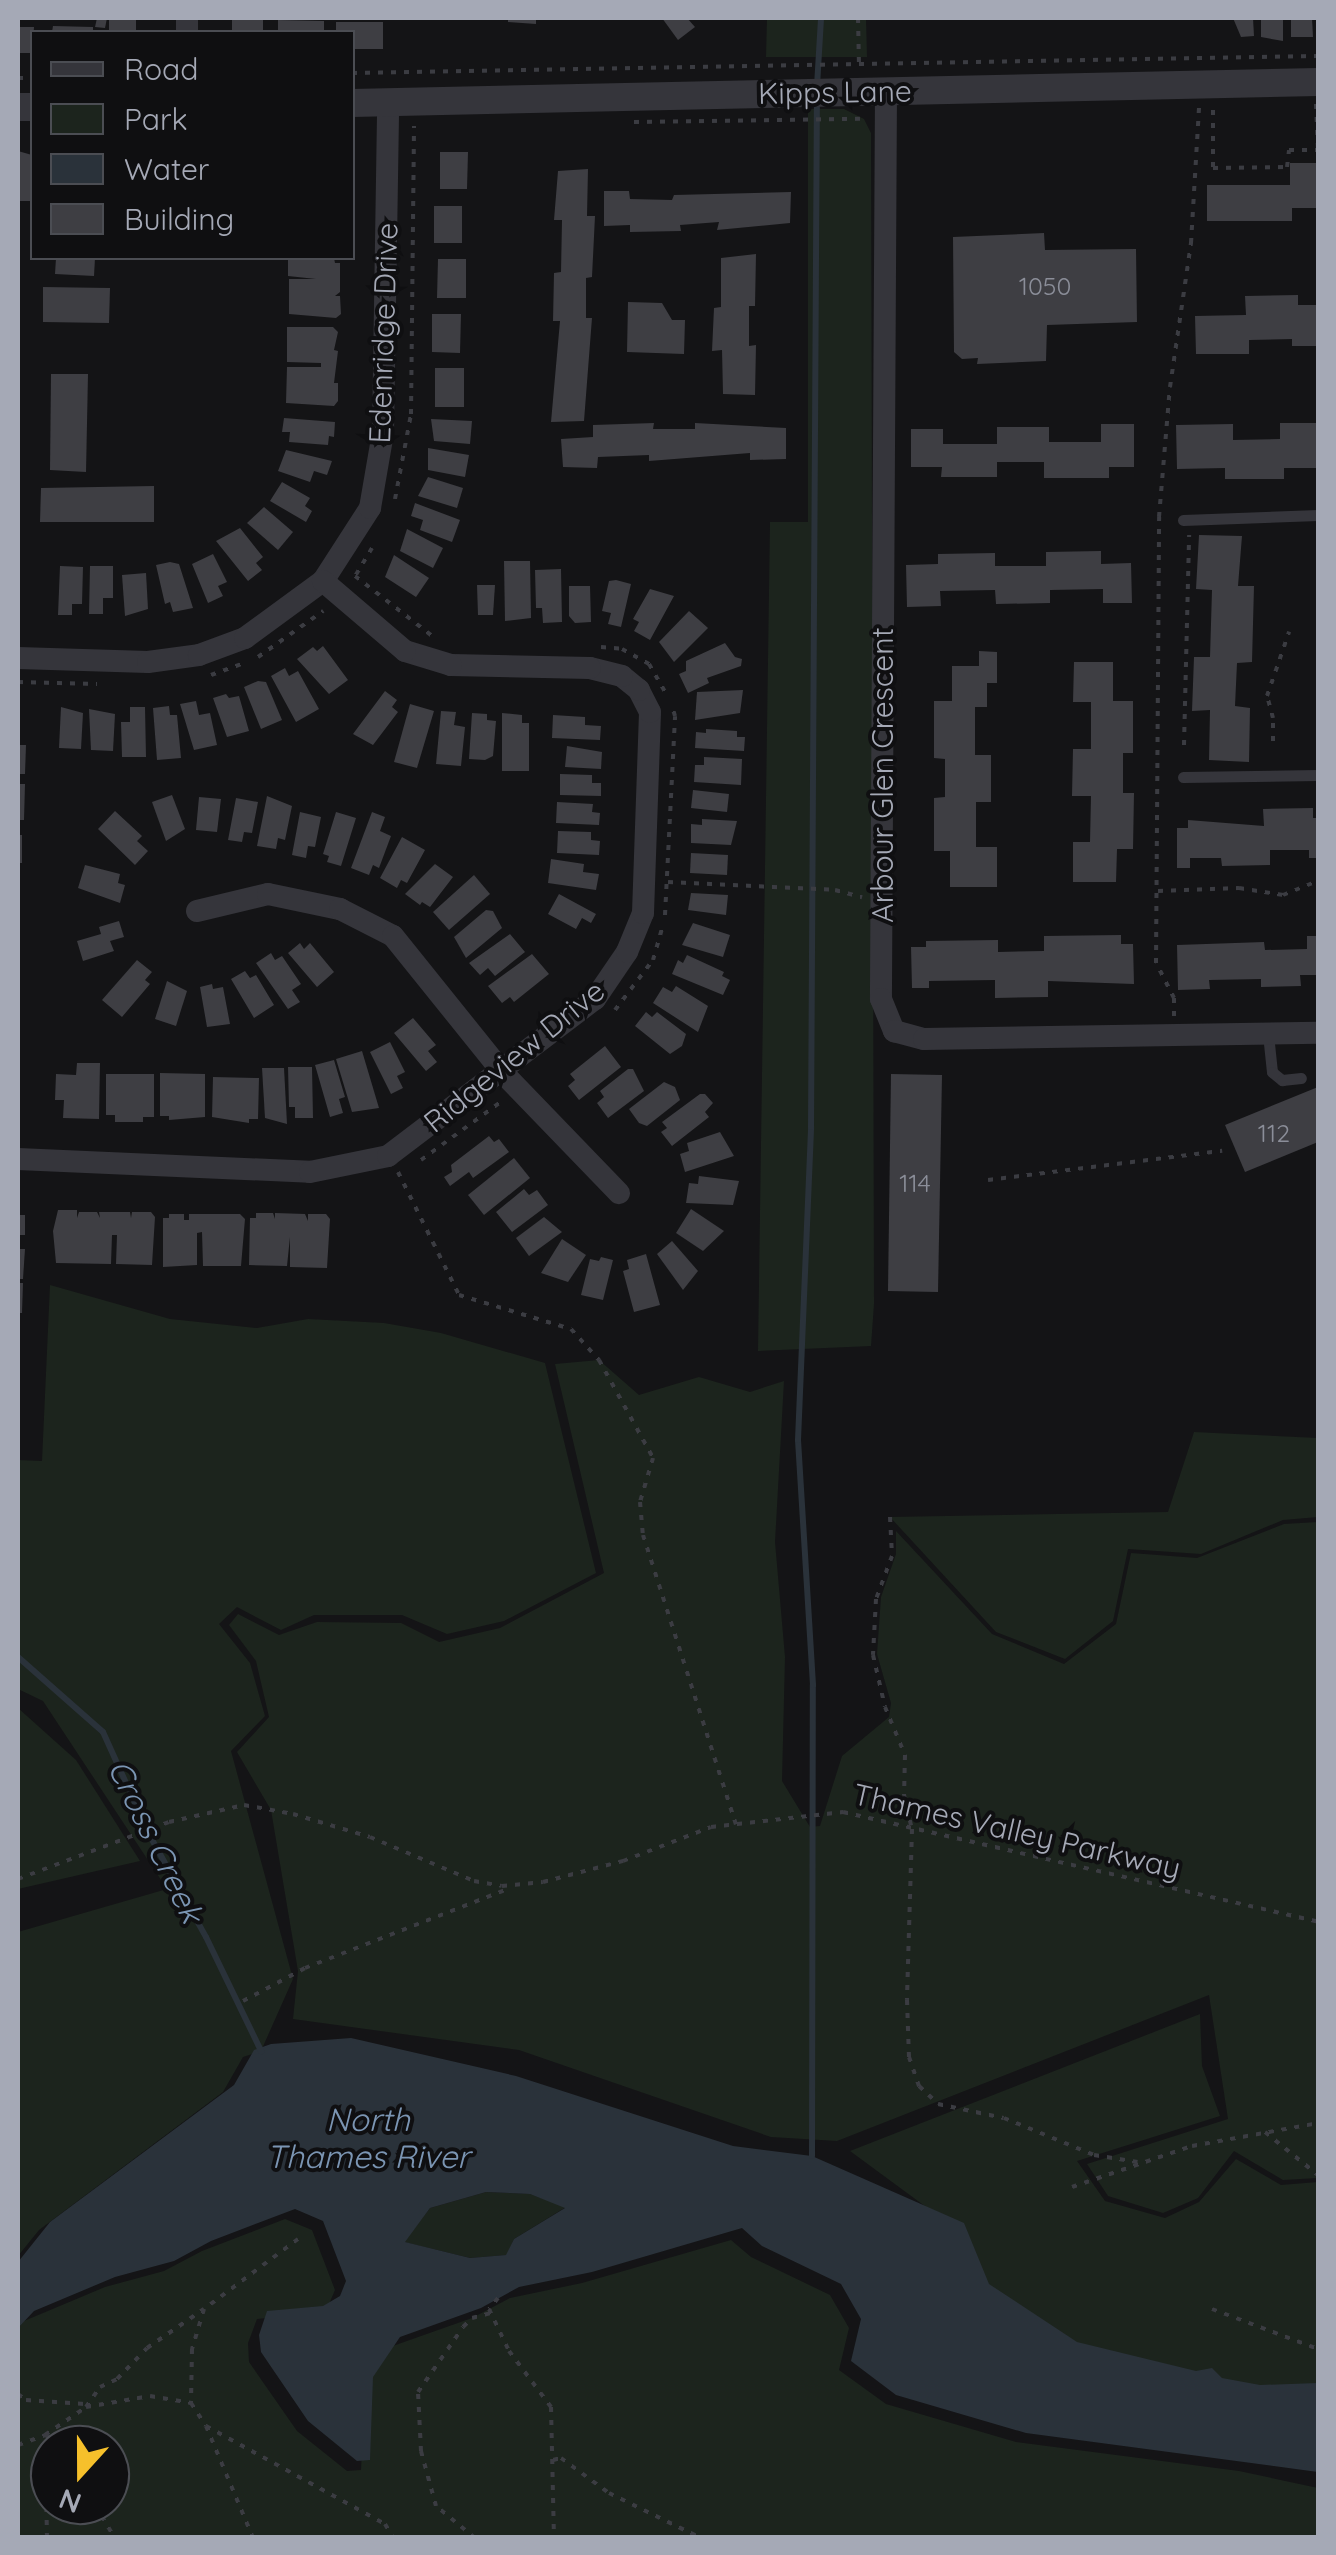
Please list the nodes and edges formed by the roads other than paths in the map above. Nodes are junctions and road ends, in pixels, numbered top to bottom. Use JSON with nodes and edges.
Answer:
{"nodes":[{"id":1,"x":886,"y":91,"type":"junction"},
{"id":2,"x":1317,"y":93,"type":"edge"},
{"id":3,"x":388,"y":102,"type":"junction"},
{"id":4,"x":355,"y":103,"type":"edge"},
{"id":5,"x":1318,"y":515,"type":"edge"},
{"id":6,"x":1186,"y":526,"type":"road end"},
{"id":7,"x":322,"y":581,"type":"junction"},
{"id":8,"x":18,"y":658,"type":"edge"},
{"id":9,"x":1318,"y":775,"type":"edge"},
{"id":10,"x":1183,"y":777,"type":"dead end"},
{"id":11,"x":197,"y":911,"type":"dead end"},
{"id":12,"x":1268,"y":1034,"type":"junction"},
{"id":13,"x":1318,"y":1034,"type":"edge"},
{"id":14,"x":503,"y":1072,"type":"junction"},
{"id":15,"x":1301,"y":1078,"type":"dead end"},
{"id":16,"x":18,"y":1159,"type":"edge"},
{"id":17,"x":619,"y":1193,"type":"dead end"}],
"edges":[{"from":1,"to":2,"type":"street","name":"Kipps Lane"},
{"from":1,"to":3,"type":"street","name":"Kipps Lane"},
{"from":1,"to":12,"type":"street","name":"Arbour Glen Crescent"},
{"from":3,"to":4,"type":"street","name":"Kipps Lane"},
{"from":3,"to":7,"type":"street","name":"Edenridge Drive"},
{"from":5,"to":6,"type":"lane"},
{"from":7,"to":8,"type":"street","name":"Edenridge Drive"},
{"from":7,"to":14,"type":"street","name":"Ridgeview Drive"},
{"from":9,"to":10,"type":"lane"},
{"from":11,"to":14,"type":"street"},
{"from":12,"to":13,"type":"street","name":"Arbour Glen Crescent"},
{"from":12,"to":15,"type":"lane"},
{"from":14,"to":16,"type":"street","name":"Ridgeview Drive"},
{"from":14,"to":17,"type":"street"}]}
